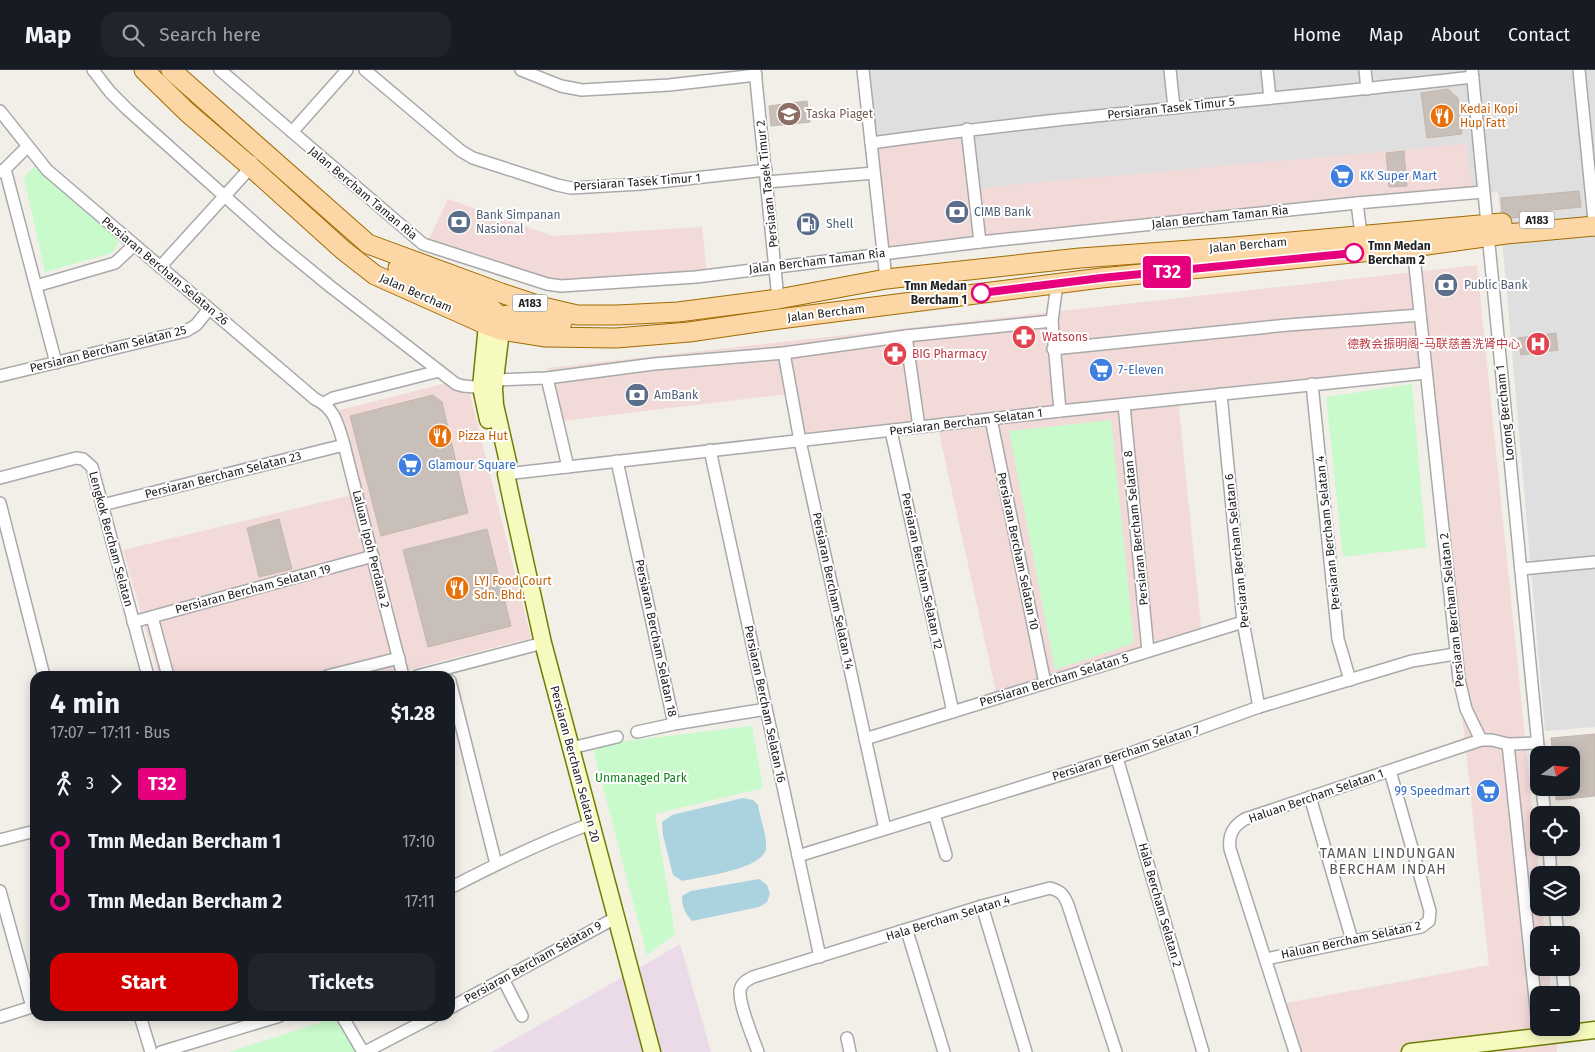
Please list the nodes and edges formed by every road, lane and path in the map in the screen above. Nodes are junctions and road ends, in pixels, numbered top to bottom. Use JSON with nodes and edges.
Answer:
{"nodes":[{"id":1,"x":93,"y":70,"type":"edge"},
{"id":2,"x":144,"y":70,"type":"edge"},
{"id":3,"x":171,"y":70,"type":"edge"},
{"id":4,"x":220,"y":70,"type":"edge"},
{"id":5,"x":347,"y":70,"type":"edge"},
{"id":6,"x":365,"y":70,"type":"edge"},
{"id":7,"x":521,"y":70,"type":"edge"},
{"id":8,"x":863,"y":70,"type":"edge"},
{"id":9,"x":1170,"y":70,"type":"edge"},
{"id":10,"x":1267,"y":70,"type":"edge"},
{"id":11,"x":1365,"y":70,"type":"edge"},
{"id":12,"x":1579,"y":70,"type":"edge"},
{"id":13,"x":756,"y":72,"type":"edge"},
{"id":14,"x":1472,"y":73,"type":"edge"},
{"id":15,"x":1367,"y":89,"type":"junction"},
{"id":16,"x":1270,"y":98,"type":"junction"},
{"id":17,"x":1174,"y":107,"type":"junction"},
{"id":18,"x":0,"y":112,"type":"edge"},
{"id":19,"x":226,"y":120,"type":"junction"},
{"id":20,"x":968,"y":130,"type":"junction"},
{"id":21,"x":292,"y":132,"type":"junction"},
{"id":22,"x":871,"y":143,"type":"junction"},
{"id":23,"x":27,"y":147,"type":"junction"},
{"id":24,"x":251,"y":167,"type":"junction"},
{"id":25,"x":766,"y":170,"type":"junction"},
{"id":26,"x":3,"y":171,"type":"edge"},
{"id":27,"x":874,"y":173,"type":"junction"},
{"id":28,"x":767,"y":182,"type":"junction"},
{"id":29,"x":1483,"y":192,"type":"junction"},
{"id":30,"x":225,"y":196,"type":"junction"},
{"id":31,"x":1357,"y":203,"type":"junction"},
{"id":32,"x":1595,"y":223,"type":"edge"},
{"id":33,"x":1487,"y":231,"type":"junction"},
{"id":34,"x":1361,"y":234,"type":"junction"},
{"id":35,"x":980,"y":242,"type":"junction"},
{"id":36,"x":134,"y":244,"type":"junction"},
{"id":37,"x":368,"y":244,"type":"junction"},
{"id":38,"x":1412,"y":247,"type":"junction"},
{"id":39,"x":1177,"y":251,"type":"junction"},
{"id":40,"x":884,"y":252,"type":"junction"},
{"id":41,"x":160,"y":267,"type":"junction"},
{"id":42,"x":775,"y":267,"type":"junction"},
{"id":43,"x":886,"y":279,"type":"junction"},
{"id":44,"x":1057,"y":284,"type":"junction"},
{"id":45,"x":36,"y":286,"type":"junction"},
{"id":46,"x":778,"y":298,"type":"junction"},
{"id":47,"x":210,"y":309,"type":"junction"},
{"id":48,"x":617,"y":315,"type":"junction"},
{"id":49,"x":1420,"y":315,"type":"junction"},
{"id":50,"x":779,"y":318,"type":"junction"},
{"id":51,"x":1052,"y":321,"type":"junction"},
{"id":52,"x":495,"y":324,"type":"junction"},
{"id":53,"x":906,"y":336,"type":"junction"},
{"id":54,"x":1053,"y":349,"type":"junction"},
{"id":55,"x":784,"y":352,"type":"junction"},
{"id":56,"x":56,"y":363,"type":"junction"},
{"id":57,"x":439,"y":371,"type":"junction"},
{"id":58,"x":1426,"y":373,"type":"junction"},
{"id":59,"x":0,"y":376,"type":"edge"},
{"id":60,"x":547,"y":378,"type":"junction"},
{"id":61,"x":1312,"y":384,"type":"junction"},
{"id":62,"x":489,"y":385,"type":"junction"},
{"id":63,"x":1221,"y":394,"type":"junction"},
{"id":64,"x":324,"y":403,"type":"junction"},
{"id":65,"x":1124,"y":404,"type":"junction"},
{"id":66,"x":1060,"y":411,"type":"junction"},
{"id":67,"x":991,"y":419,"type":"junction"},
{"id":68,"x":337,"y":422,"type":"joint"},
{"id":69,"x":919,"y":427,"type":"junction"},
{"id":70,"x":891,"y":430,"type":"junction"},
{"id":71,"x":800,"y":441,"type":"junction"},
{"id":72,"x":344,"y":445,"type":"junction"},
{"id":73,"x":710,"y":450,"type":"junction"},
{"id":74,"x":617,"y":461,"type":"junction"},
{"id":75,"x":568,"y":467,"type":"junction"},
{"id":76,"x":506,"y":474,"type":"junction"},
{"id":77,"x":0,"y":478,"type":"edge"},
{"id":78,"x":0,"y":503,"type":"edge"},
{"id":79,"x":102,"y":505,"type":"junction"},
{"id":80,"x":373,"y":556,"type":"junction"},
{"id":81,"x":1595,"y":562,"type":"edge"},
{"id":82,"x":1521,"y":569,"type":"junction"},
{"id":83,"x":152,"y":617,"type":"junction"},
{"id":84,"x":133,"y":622,"type":"junction"},
{"id":85,"x":1243,"y":622,"type":"junction"},
{"id":86,"x":543,"y":643,"type":"junction"},
{"id":87,"x":1148,"y":651,"type":"junction"},
{"id":88,"x":1456,"y":654,"type":"junction"},
{"id":89,"x":399,"y":658,"type":"junction"},
{"id":90,"x":43,"y":671,"type":"edge"},
{"id":91,"x":147,"y":671,"type":"edge"},
{"id":92,"x":167,"y":671,"type":"edge"},
{"id":93,"x":347,"y":671,"type":"edge"},
{"id":94,"x":402,"y":671,"type":"edge"},
{"id":95,"x":451,"y":671,"type":"edge"},
{"id":96,"x":1350,"y":680,"type":"junction"},
{"id":97,"x":1045,"y":683,"type":"junction"},
{"id":98,"x":455,"y":701,"type":"edge"},
{"id":99,"x":1259,"y":707,"type":"junction"},
{"id":100,"x":766,"y":709,"type":"junction"},
{"id":101,"x":953,"y":712,"type":"junction"},
{"id":102,"x":674,"y":724,"type":"junction"},
{"id":103,"x":637,"y":732,"type":"dead end"},
{"id":104,"x":617,"y":737,"type":"dead end"},
{"id":105,"x":865,"y":739,"type":"junction"},
{"id":106,"x":1481,"y":740,"type":"junction"},
{"id":107,"x":1537,"y":743,"type":"junction"},
{"id":108,"x":1508,"y":744,"type":"junction"},
{"id":109,"x":1537,"y":746,"type":"edge"},
{"id":110,"x":571,"y":748,"type":"junction"},
{"id":111,"x":1117,"y":758,"type":"junction"},
{"id":112,"x":1390,"y":771,"type":"junction"},
{"id":113,"x":1310,"y":798,"type":"junction"},
{"id":114,"x":934,"y":814,"type":"junction"},
{"id":115,"x":590,"y":824,"type":"junction"},
{"id":116,"x":885,"y":829,"type":"junction"},
{"id":117,"x":30,"y":832,"type":"edge"},
{"id":118,"x":0,"y":840,"type":"edge"},
{"id":119,"x":798,"y":856,"type":"junction"},
{"id":120,"x":946,"y":856,"type":"dead end"},
{"id":121,"x":496,"y":864,"type":"junction"},
{"id":122,"x":455,"y":885,"type":"edge"},
{"id":123,"x":0,"y":891,"type":"edge"},
{"id":124,"x":982,"y":906,"type":"junction"},
{"id":125,"x":617,"y":917,"type":"junction"},
{"id":126,"x":907,"y":931,"type":"junction"},
{"id":127,"x":1352,"y":940,"type":"junction"},
{"id":128,"x":820,"y":957,"type":"junction"},
{"id":129,"x":1266,"y":959,"type":"junction"},
{"id":130,"x":503,"y":979,"type":"junction"},
{"id":131,"x":1534,"y":986,"type":"edge"},
{"id":132,"x":30,"y":996,"type":"edge"},
{"id":133,"x":455,"y":1005,"type":"edge"},
{"id":134,"x":30,"y":1008,"type":"edge"},
{"id":135,"x":522,"y":1016,"type":"dead end"},
{"id":136,"x":0,"y":1017,"type":"edge"},
{"id":137,"x":142,"y":1021,"type":"edge"},
{"id":138,"x":264,"y":1021,"type":"edge"},
{"id":139,"x":345,"y":1021,"type":"edge"},
{"id":140,"x":424,"y":1021,"type":"edge"},
{"id":141,"x":1580,"y":1030,"type":"edge"},
{"id":142,"x":1595,"y":1030,"type":"edge"},
{"id":143,"x":1539,"y":1036,"type":"edge"},
{"id":144,"x":846,"y":1038,"type":"dead end"},
{"id":145,"x":1502,"y":1046,"type":"edge"},
{"id":146,"x":151,"y":1052,"type":"edge"},
{"id":147,"x":163,"y":1052,"type":"edge"},
{"id":148,"x":364,"y":1052,"type":"edge"},
{"id":149,"x":652,"y":1052,"type":"edge"},
{"id":150,"x":758,"y":1052,"type":"edge"},
{"id":151,"x":850,"y":1052,"type":"edge"},
{"id":152,"x":944,"y":1052,"type":"edge"},
{"id":153,"x":1026,"y":1052,"type":"edge"},
{"id":154,"x":1116,"y":1052,"type":"edge"},
{"id":155,"x":1203,"y":1052,"type":"edge"},
{"id":156,"x":1295,"y":1052,"type":"edge"},
{"id":157,"x":1410,"y":1052,"type":"edge"}],
"edges":[{"from":1,"to":30,"type":"street"},
{"from":2,"to":24,"type":"main road","name":"Jalan Bercham","number":"A183"},
{"from":3,"to":19,"type":"main road","name":"Jalan Bercham","number":"A183"},
{"from":4,"to":21,"type":"street","name":"Jalan Bercham Taman Ria"},
{"from":5,"to":21,"type":"street"},
{"from":6,"to":25,"type":"street","name":"Persiaran Tasek Timur 1"},
{"from":7,"to":13,"type":"street"},
{"from":8,"to":22,"type":"street"},
{"from":9,"to":17,"type":"street"},
{"from":10,"to":16,"type":"street"},
{"from":11,"to":15,"type":"street"},
{"from":12,"to":32,"type":"street"},
{"from":13,"to":25,"type":"street","name":"Persiaran Tasek Timur 2"},
{"from":14,"to":15,"type":"street","name":"Persiaran Tasek Timur 5"},
{"from":14,"to":29,"type":"street","name":"Lorong Bercham 1"},
{"from":15,"to":16,"type":"street","name":"Persiaran Tasek Timur 5"},
{"from":16,"to":17,"type":"street","name":"Persiaran Tasek Timur 5"},
{"from":17,"to":20,"type":"street","name":"Persiaran Tasek Timur 5"},
{"from":18,"to":23,"type":"street","name":"Persiaran Bercham Selatan 26"},
{"from":19,"to":24,"type":"street"},
{"from":19,"to":37,"type":"main road","name":"Jalan Bercham","number":"A183"},
{"from":20,"to":22,"type":"street","name":"Persiaran Tasek Timur 5"},
{"from":20,"to":35,"type":"street"},
{"from":21,"to":42,"type":"street","name":"Jalan Bercham Taman Ria"},
{"from":22,"to":27,"type":"street"},
{"from":23,"to":26,"type":"street"},
{"from":23,"to":36,"type":"street","name":"Persiaran Bercham Selatan 26"},
{"from":24,"to":30,"type":"street"},
{"from":24,"to":52,"type":"main road","name":"Jalan Bercham","number":"A183"},
{"from":25,"to":28,"type":"street","name":"Persiaran Tasek Timur 2"},
{"from":26,"to":45,"type":"street"},
{"from":27,"to":28,"type":"street"},
{"from":27,"to":40,"type":"street"},
{"from":28,"to":42,"type":"street","name":"Persiaran Tasek Timur 2"},
{"from":29,"to":31,"type":"street","name":"Jalan Bercham Taman Ria"},
{"from":29,"to":33,"type":"street","name":"Lorong Bercham 1"},
{"from":30,"to":41,"type":"street"},
{"from":30,"to":57,"type":"street"},
{"from":31,"to":34,"type":"street"},
{"from":31,"to":35,"type":"street","name":"Jalan Bercham Taman Ria"},
{"from":32,"to":33,"type":"main road","name":"Jalan Bercham","number":"A183"},
{"from":33,"to":34,"type":"main road","name":"Jalan Bercham","number":"A183"},
{"from":33,"to":38,"type":"main road","name":"Jalan Bercham","number":"A183"},
{"from":33,"to":82,"type":"street","name":"Lorong Bercham 1"},
{"from":34,"to":39,"type":"main road","name":"Jalan Bercham","number":"A183"},
{"from":35,"to":40,"type":"street","name":"Jalan Bercham Taman Ria"},
{"from":36,"to":41,"type":"street","name":"Persiaran Bercham Selatan 26"},
{"from":36,"to":45,"type":"street"},
{"from":37,"to":48,"type":"main road","name":"Jalan Bercham","number":"A183"},
{"from":37,"to":52,"type":"main road"},
{"from":38,"to":44,"type":"main road","name":"Jalan Bercham","number":"A183"},
{"from":38,"to":49,"type":"street","name":"Persiaran Bercham Selatan 2"},
{"from":39,"to":43,"type":"main road","name":"Jalan Bercham","number":"A183"},
{"from":39,"to":44,"type":"main road"},
{"from":40,"to":42,"type":"street","name":"Jalan Bercham Taman Ria"},
{"from":40,"to":43,"type":"street"},
{"from":41,"to":47,"type":"street","name":"Persiaran Bercham Selatan 26"},
{"from":42,"to":46,"type":"street","name":"Persiaran Tasek Timur 2"},
{"from":43,"to":46,"type":"main road","name":"Jalan Bercham","number":"A183"},
{"from":43,"to":50,"type":"main road"},
{"from":44,"to":50,"type":"main road","name":"Jalan Bercham","number":"A183"},
{"from":44,"to":51,"type":"street"},
{"from":45,"to":56,"type":"street"},
{"from":46,"to":48,"type":"main road","name":"Jalan Bercham","number":"A183"},
{"from":47,"to":56,"type":"street","name":"Persiaran Bercham Selatan 25"},
{"from":47,"to":64,"type":"street","name":"Persiaran Bercham Selatan 26"},
{"from":48,"to":52,"type":"main road"},
{"from":49,"to":54,"type":"street"},
{"from":49,"to":58,"type":"street","name":"Persiaran Bercham Selatan 2"},
{"from":50,"to":52,"type":"main road","name":"Jalan Bercham","number":"A183"},
{"from":51,"to":53,"type":"street"},
{"from":51,"to":54,"type":"street"},
{"from":52,"to":62,"type":"street"},
{"from":53,"to":55,"type":"street"},
{"from":53,"to":69,"type":"street"},
{"from":54,"to":66,"type":"street"},
{"from":55,"to":60,"type":"street"},
{"from":55,"to":71,"type":"street","name":"Persiaran Bercham Selatan 14"},
{"from":56,"to":59,"type":"street","name":"Persiaran Bercham Selatan 25"},
{"from":57,"to":62,"type":"street"},
{"from":57,"to":64,"type":"street"},
{"from":58,"to":61,"type":"street","name":"Persiaran Bercham Selatan 1"},
{"from":58,"to":88,"type":"street","name":"Persiaran Bercham Selatan 2"},
{"from":60,"to":62,"type":"street"},
{"from":60,"to":75,"type":"street"},
{"from":61,"to":63,"type":"street","name":"Persiaran Bercham Selatan 1"},
{"from":61,"to":96,"type":"street","name":"Persiaran Bercham Selatan 4"},
{"from":62,"to":76,"type":"street"},
{"from":63,"to":65,"type":"street","name":"Persiaran Bercham Selatan 1"},
{"from":63,"to":85,"type":"street","name":"Persiaran Bercham Selatan 6"},
{"from":64,"to":68,"type":"street","name":"Persiaran Bercham Selatan 26"},
{"from":65,"to":66,"type":"street","name":"Persiaran Bercham Selatan 1"},
{"from":65,"to":87,"type":"street","name":"Persiaran Bercham Selatan 8"},
{"from":66,"to":67,"type":"street","name":"Persiaran Bercham Selatan 1"},
{"from":67,"to":69,"type":"street","name":"Persiaran Bercham Selatan 1"},
{"from":67,"to":97,"type":"street","name":"Persiaran Bercham Selatan 10"},
{"from":68,"to":72,"type":"street","name":"Laluan Ipoh Perdana 2"},
{"from":69,"to":70,"type":"street","name":"Persiaran Bercham Selatan 1"},
{"from":70,"to":71,"type":"street","name":"Persiaran Bercham Selatan 1"},
{"from":70,"to":101,"type":"street","name":"Persiaran Bercham Selatan 12"},
{"from":71,"to":73,"type":"street","name":"Persiaran Bercham Selatan 1"},
{"from":71,"to":105,"type":"street","name":"Persiaran Bercham Selatan 14"},
{"from":72,"to":79,"type":"street","name":"Persiaran Bercham Selatan 23"},
{"from":72,"to":80,"type":"street","name":"Laluan Ipoh Perdana 2"},
{"from":73,"to":74,"type":"street","name":"Persiaran Bercham Selatan 1"},
{"from":73,"to":100,"type":"street","name":"Persiaran Bercham Selatan 16"},
{"from":74,"to":75,"type":"street","name":"Persiaran Bercham Selatan 1"},
{"from":74,"to":102,"type":"street","name":"Persiaran Bercham Selatan 18"},
{"from":75,"to":76,"type":"street","name":"Persiaran Bercham Selatan 1"},
{"from":76,"to":86,"type":"street","name":"Persiaran Bercham Selatan 20"},
{"from":77,"to":79,"type":"street","name":"Lengkok Bercham Selatan"},
{"from":78,"to":90,"type":"street"},
{"from":79,"to":84,"type":"street","name":"Lengkok Bercham Selatan"},
{"from":80,"to":83,"type":"street","name":"Persiaran Bercham Selatan 19"},
{"from":80,"to":89,"type":"street","name":"Laluan Ipoh Perdana 2"},
{"from":81,"to":82,"type":"street"},
{"from":82,"to":107,"type":"street","name":"Lorong Bercham 1"},
{"from":83,"to":84,"type":"street","name":"Persiaran Bercham Selatan 19"},
{"from":83,"to":92,"type":"street"},
{"from":84,"to":91,"type":"street","name":"Lengkok Bercham Selatan"},
{"from":85,"to":87,"type":"street","name":"Persiaran Bercham Selatan 5"},
{"from":85,"to":99,"type":"street","name":"Persiaran Bercham Selatan 6"},
{"from":86,"to":95,"type":"street"},
{"from":86,"to":110,"type":"street","name":"Persiaran Bercham Selatan 20"},
{"from":87,"to":97,"type":"street","name":"Persiaran Bercham Selatan 5"},
{"from":88,"to":96,"type":"street","name":"Persiaran Bercham Selatan 7"},
{"from":88,"to":106,"type":"street","name":"Persiaran Bercham Selatan 2"},
{"from":89,"to":93,"type":"street"},
{"from":89,"to":94,"type":"street","name":"Laluan Ipoh Perdana 2"},
{"from":96,"to":99,"type":"street","name":"Persiaran Bercham Selatan 7"},
{"from":97,"to":101,"type":"street","name":"Persiaran Bercham Selatan 5"},
{"from":98,"to":121,"type":"street"},
{"from":99,"to":111,"type":"street","name":"Persiaran Bercham Selatan 7"},
{"from":100,"to":102,"type":"street","name":"Persiaran Bercham Selatan 18"},
{"from":100,"to":119,"type":"street","name":"Persiaran Bercham Selatan 16"},
{"from":101,"to":105,"type":"street","name":"Persiaran Bercham Selatan 5"},
{"from":102,"to":103,"type":"street"},
{"from":104,"to":110,"type":"street"},
{"from":105,"to":116,"type":"street","name":"Persiaran Bercham Selatan 14"},
{"from":106,"to":108,"type":"street"},
{"from":106,"to":112,"type":"street","name":"Haluan Bercham Selatan 1"},
{"from":107,"to":108,"type":"street"},
{"from":107,"to":109,"type":"street","name":"Lorong Bercham 1"},
{"from":108,"to":131,"type":"street"},
{"from":110,"to":115,"type":"street","name":"Persiaran Bercham Selatan 20"},
{"from":111,"to":114,"type":"street","name":"Persiaran Bercham Selatan 7"},
{"from":111,"to":155,"type":"street","name":"Hala Bercham Selatan 2"},
{"from":112,"to":113,"type":"street","name":"Haluan Bercham Selatan 1"},
{"from":112,"to":127,"type":"street","name":"Haluan Bercham Selatan 2"},
{"from":113,"to":127,"type":"street"},
{"from":113,"to":129,"type":"street","name":"Haluan Bercham Selatan 1"},
{"from":114,"to":116,"type":"street","name":"Persiaran Bercham Selatan 7"},
{"from":114,"to":120,"type":"street"},
{"from":115,"to":121,"type":"street"},
{"from":115,"to":125,"type":"street","name":"Persiaran Bercham Selatan 20"},
{"from":116,"to":119,"type":"street","name":"Persiaran Bercham Selatan 7"},
{"from":117,"to":118,"type":"street"},
{"from":119,"to":128,"type":"street","name":"Persiaran Bercham Selatan 16"},
{"from":121,"to":122,"type":"street"},
{"from":123,"to":132,"type":"street"},
{"from":124,"to":126,"type":"street","name":"Hala Bercham Selatan 4"},
{"from":124,"to":153,"type":"street"},
{"from":124,"to":154,"type":"street","name":"Hala Bercham Selatan 4"},
{"from":125,"to":130,"type":"street","name":"Persiaran Bercham Selatan 9"},
{"from":125,"to":149,"type":"street","name":"Persiaran Bercham Selatan 20"},
{"from":126,"to":128,"type":"street","name":"Hala Bercham Selatan 4"},
{"from":126,"to":152,"type":"street"},
{"from":127,"to":129,"type":"street","name":"Haluan Bercham Selatan 2"},
{"from":128,"to":150,"type":"street","name":"Hala Bercham Selatan 4"},
{"from":129,"to":156,"type":"street","name":"Haluan Bercham Selatan 1"},
{"from":130,"to":133,"type":"street","name":"Persiaran Bercham Selatan 9"},
{"from":130,"to":135,"type":"street"},
{"from":134,"to":136,"type":"street"},
{"from":137,"to":146,"type":"street"},
{"from":138,"to":147,"type":"street"},
{"from":139,"to":148,"type":"street"},
{"from":140,"to":148,"type":"street"},
{"from":141,"to":142,"type":"street"},
{"from":143,"to":145,"type":"street"},
{"from":144,"to":151,"type":"street"},
{"from":145,"to":157,"type":"street"}]}
